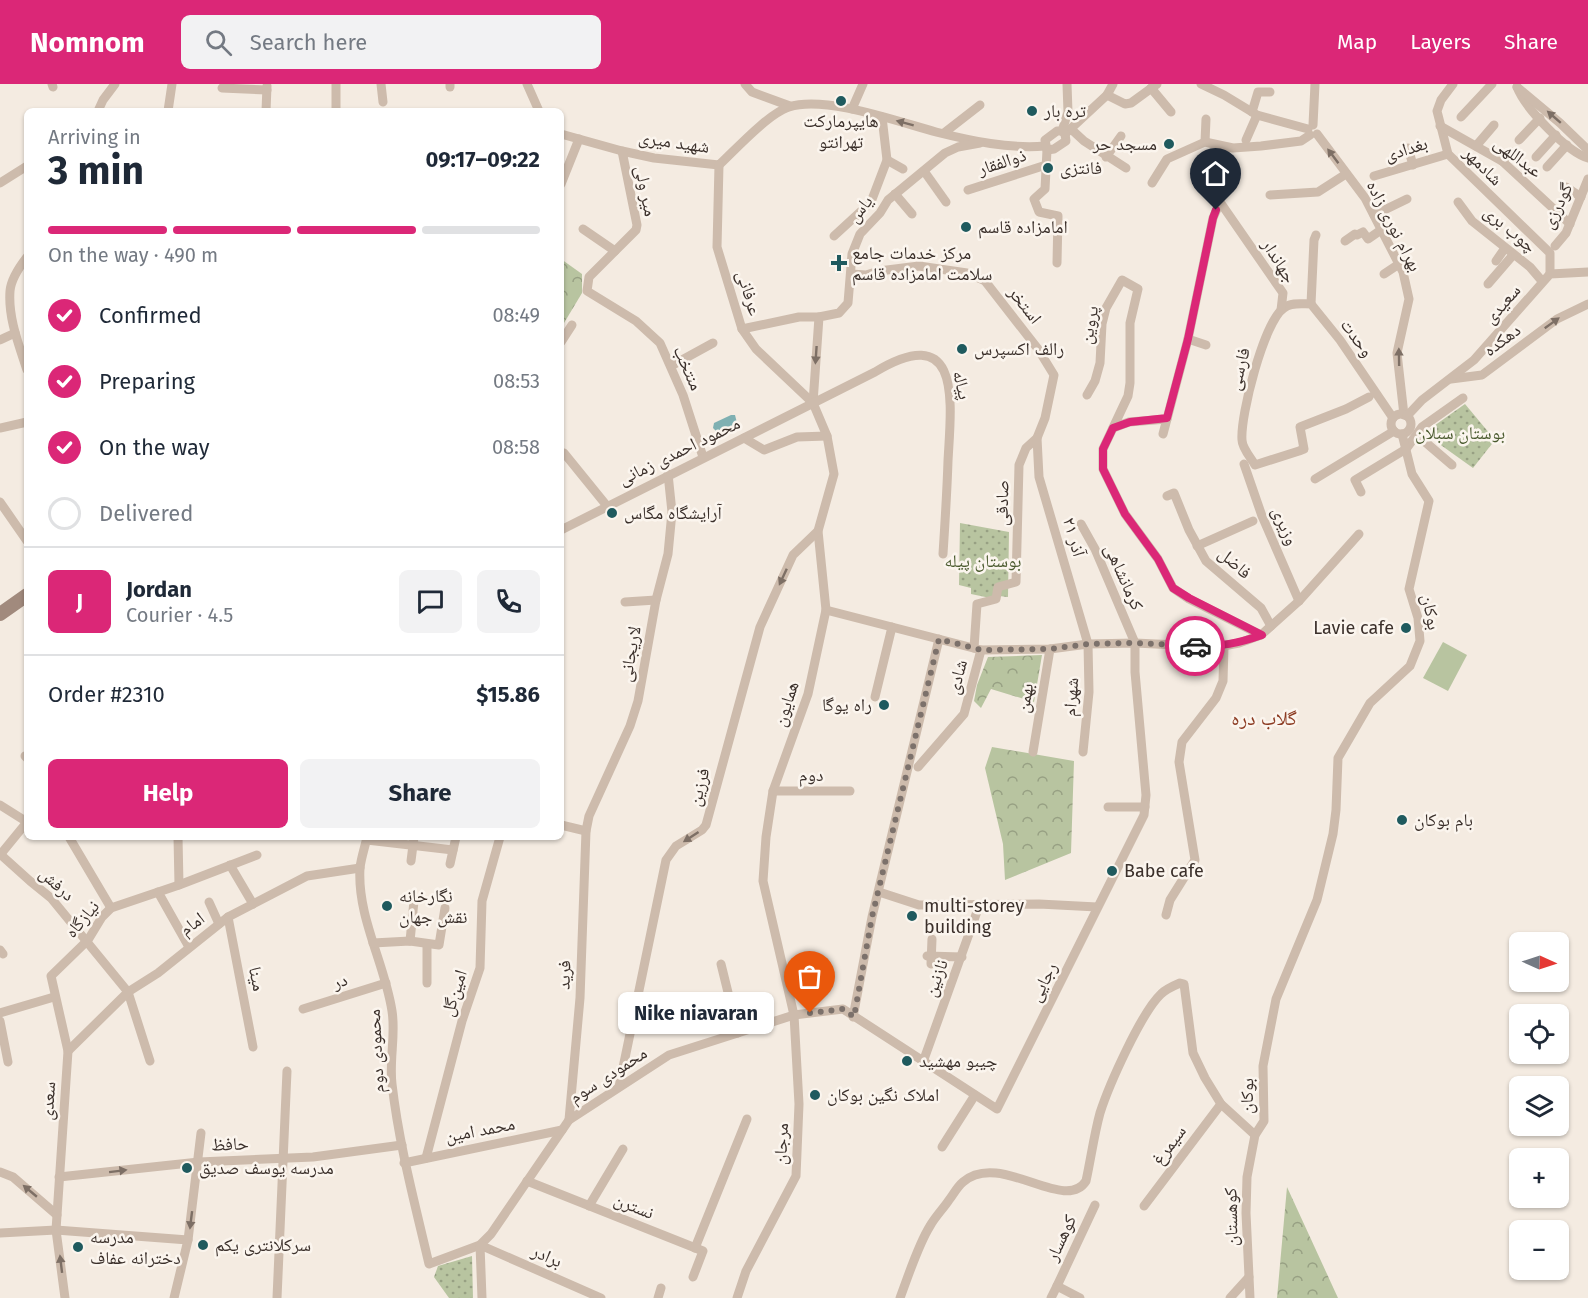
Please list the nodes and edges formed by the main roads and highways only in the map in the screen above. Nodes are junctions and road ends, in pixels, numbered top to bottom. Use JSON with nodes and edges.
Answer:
{"nodes":[{"id":1,"x":24,"y":601,"type":"edge"},
{"id":2,"x":0,"y":614,"type":"edge"}],
"edges":[{"from":1,"to":2,"type":"main road"}]}
